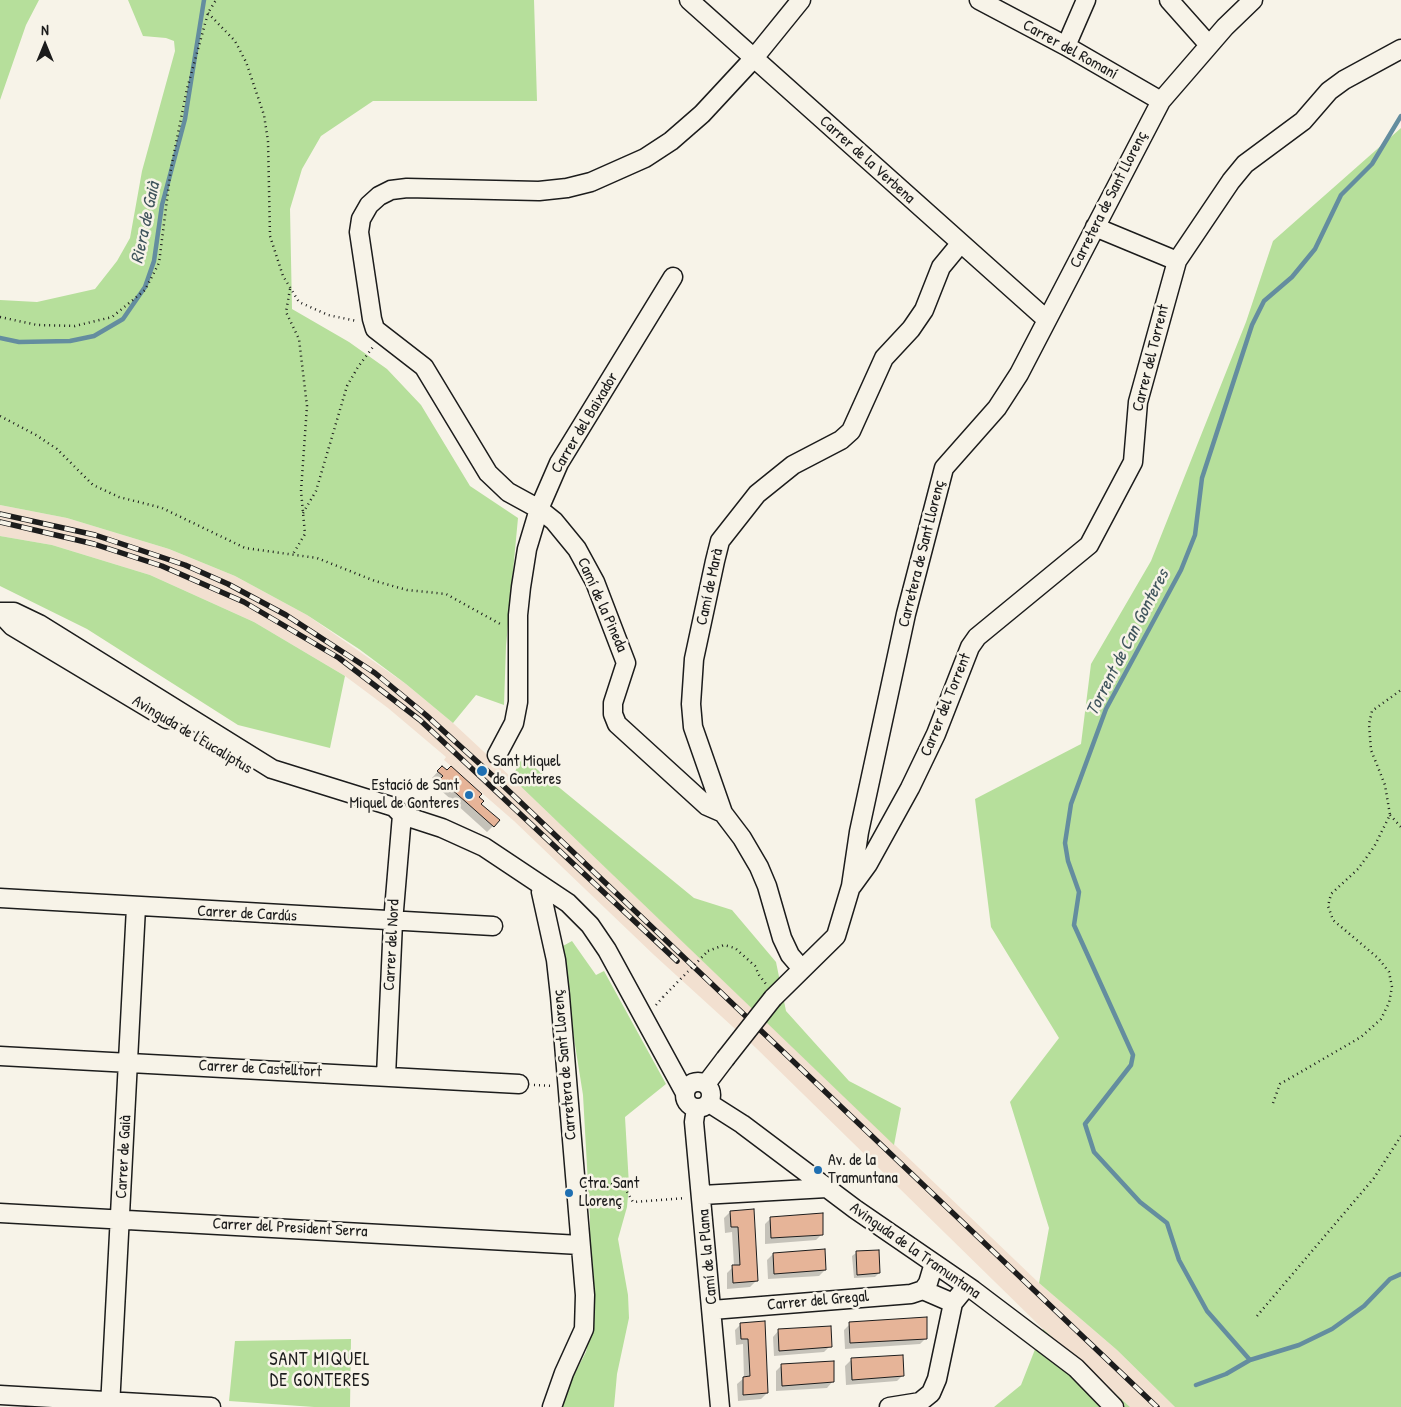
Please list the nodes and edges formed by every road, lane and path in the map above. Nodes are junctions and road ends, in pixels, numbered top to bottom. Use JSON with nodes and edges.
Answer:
{"nodes":[{"id":1,"x":216,"y":0,"type":"edge"},
{"id":2,"x":689,"y":0,"type":"edge"},
{"id":3,"x":801,"y":0,"type":"edge"},
{"id":4,"x":979,"y":0,"type":"edge"},
{"id":5,"x":1086,"y":0,"type":"edge"},
{"id":6,"x":1169,"y":0,"type":"edge"},
{"id":7,"x":1253,"y":0,"type":"edge"},
{"id":8,"x":208,"y":13,"type":"junction"},
{"id":9,"x":1209,"y":45,"type":"junction"},
{"id":10,"x":1066,"y":46,"type":"junction"},
{"id":11,"x":1401,"y":49,"type":"edge"},
{"id":12,"x":754,"y":58,"type":"junction"},
{"id":13,"x":1161,"y":101,"type":"junction"},
{"id":14,"x":1095,"y":227,"type":"junction"},
{"id":15,"x":960,"y":244,"type":"junction"},
{"id":16,"x":1177,"y":261,"type":"junction"},
{"id":17,"x":673,"y":277,"type":"dead end"},
{"id":18,"x":290,"y":289,"type":"junction"},
{"id":19,"x":0,"y":317,"type":"edge"},
{"id":20,"x":372,"y":319,"type":"junction"},
{"id":21,"x":1046,"y":319,"type":"junction"},
{"id":22,"x":382,"y":337,"type":"junction"},
{"id":23,"x":0,"y":416,"type":"edge"},
{"id":24,"x":539,"y":509,"type":"junction"},
{"id":25,"x":303,"y":513,"type":"junction"},
{"id":26,"x":293,"y":554,"type":"junction"},
{"id":27,"x":0,"y":613,"type":"edge"},
{"id":28,"x":518,"y":625,"type":"junction"},
{"id":29,"x":1401,"y":690,"type":"edge"},
{"id":30,"x":497,"y":756,"type":"dead end"},
{"id":31,"x":723,"y":813,"type":"junction"},
{"id":32,"x":402,"y":815,"type":"junction"},
{"id":33,"x":1390,"y":815,"type":"junction"},
{"id":34,"x":1401,"y":827,"type":"edge"},
{"id":35,"x":543,"y":886,"type":"junction"},
{"id":36,"x":851,"y":886,"type":"junction"},
{"id":37,"x":0,"y":898,"type":"edge"},
{"id":38,"x":136,"y":908,"type":"junction"},
{"id":39,"x":393,"y":922,"type":"junction"},
{"id":40,"x":493,"y":926,"type":"dead end"},
{"id":41,"x":802,"y":969,"type":"junction"},
{"id":42,"x":775,"y":995,"type":"junction"},
{"id":43,"x":663,"y":997,"type":"dead end"},
{"id":44,"x":0,"y":1056,"type":"edge"},
{"id":45,"x":128,"y":1063,"type":"junction"},
{"id":46,"x":386,"y":1076,"type":"junction"},
{"id":47,"x":520,"y":1084,"type":"joint"},
{"id":48,"x":695,"y":1086,"type":"junction"},
{"id":49,"x":567,"y":1087,"type":"junction"},
{"id":50,"x":1272,"y":1103,"type":"dead end"},
{"id":51,"x":702,"y":1106,"type":"junction"},
{"id":52,"x":1401,"y":1136,"type":"edge"},
{"id":53,"x":781,"y":1154,"type":"junction"},
{"id":54,"x":591,"y":1186,"type":"dead end"},
{"id":55,"x":827,"y":1188,"type":"junction"},
{"id":56,"x":773,"y":1190,"type":"junction"},
{"id":57,"x":702,"y":1195,"type":"junction"},
{"id":58,"x":0,"y":1213,"type":"edge"},
{"id":59,"x":121,"y":1218,"type":"junction"},
{"id":60,"x":580,"y":1245,"type":"junction"},
{"id":61,"x":934,"y":1263,"type":"junction"},
{"id":62,"x":967,"y":1286,"type":"junction"},
{"id":63,"x":923,"y":1290,"type":"junction"},
{"id":64,"x":953,"y":1303,"type":"junction"},
{"id":65,"x":712,"y":1310,"type":"junction"},
{"id":66,"x":1257,"y":1316,"type":"dead end"},
{"id":67,"x":0,"y":1395,"type":"edge"},
{"id":68,"x":110,"y":1404,"type":"edge"},
{"id":69,"x":210,"y":1407,"type":"edge"},
{"id":70,"x":552,"y":1407,"type":"edge"},
{"id":71,"x":720,"y":1407,"type":"edge"},
{"id":72,"x":889,"y":1407,"type":"edge"},
{"id":73,"x":1114,"y":1407,"type":"edge"}],
"edges":[{"from":1,"to":8,"type":"path"},
{"from":2,"to":12,"type":"street","name":"Carrer de la Verbena"},
{"from":3,"to":12,"type":"street"},
{"from":4,"to":10,"type":"street","name":"Carrer del Romaní"},
{"from":5,"to":10,"type":"street"},
{"from":6,"to":9,"type":"street"},
{"from":7,"to":9,"type":"street","name":"Carretera de Sant Llorenç"},
{"from":8,"to":18,"type":"path"},
{"from":8,"to":19,"type":"path"},
{"from":9,"to":13,"type":"street","name":"Carretera de Sant Llorenç"},
{"from":10,"to":13,"type":"street","name":"Carrer del Romaní"},
{"from":11,"to":16,"type":"street","name":"Carrer del Torrent"},
{"from":12,"to":15,"type":"street","name":"Carrer de la Verbena"},
{"from":12,"to":20,"type":"street"},
{"from":13,"to":14,"type":"street","name":"Carretera de Sant Llorenç"},
{"from":14,"to":16,"type":"street"},
{"from":14,"to":21,"type":"street","name":"Carretera de Sant Llorenç"},
{"from":15,"to":21,"type":"street","name":"Carrer de la Verbena"},
{"from":15,"to":31,"type":"street","name":"Camí de Marà"},
{"from":16,"to":36,"type":"street","name":"Carrer del Torrent"},
{"from":17,"to":24,"type":"street","name":"Carrer del Baixador"},
{"from":18,"to":20,"type":"path"},
{"from":18,"to":25,"type":"path"},
{"from":20,"to":22,"type":"street"},
{"from":21,"to":36,"type":"street","name":"Carretera de Sant Llorenç"},
{"from":22,"to":24,"type":"street","name":"Camí de la Pineda"},
{"from":22,"to":25,"type":"path"},
{"from":23,"to":26,"type":"path"},
{"from":24,"to":28,"type":"street","name":"Carrer del Baixador"},
{"from":24,"to":31,"type":"street","name":"Camí de la Pineda"},
{"from":25,"to":26,"type":"path"},
{"from":26,"to":28,"type":"path"},
{"from":27,"to":32,"type":"street","name":"Avinguda de l'Eucaliptus"},
{"from":28,"to":30,"type":"street","name":"Carrer del Baixador"},
{"from":29,"to":33,"type":"path"},
{"from":31,"to":41,"type":"street","name":"Camí de Marà"},
{"from":32,"to":35,"type":"street","name":"Avinguda de l'Eucaliptus"},
{"from":32,"to":39,"type":"street","name":"Carrer del Nord"},
{"from":33,"to":34,"type":"path"},
{"from":33,"to":50,"type":"path"},
{"from":35,"to":48,"type":"street"},
{"from":35,"to":49,"type":"street","name":"Carretera de Sant Llorenç"},
{"from":36,"to":41,"type":"street","name":"Carretera de Sant Llorenç"},
{"from":37,"to":38,"type":"street","name":"Carrer de Cardús"},
{"from":38,"to":39,"type":"street","name":"Carrer de Cardús"},
{"from":38,"to":45,"type":"street","name":"Carrer de Gaià"},
{"from":39,"to":40,"type":"street","name":"Carrer de Cardús"},
{"from":39,"to":46,"type":"street","name":"Carrer del Nord"},
{"from":41,"to":42,"type":"street","name":"Carretera de Sant Llorenç"},
{"from":42,"to":43,"type":"path","bridge":true},
{"from":42,"to":48,"type":"street","name":"Carretera de Sant Llorenç","bridge":true},
{"from":44,"to":45,"type":"street","name":"Carrer de Castelltort"},
{"from":45,"to":46,"type":"street","name":"Carrer de Castelltort"},
{"from":45,"to":59,"type":"street","name":"Carrer de Gaià"},
{"from":46,"to":47,"type":"street","name":"Carrer de Castelltort"},
{"from":47,"to":49,"type":"path"},
{"from":48,"to":51,"type":"street"},
{"from":48,"to":51,"type":"street","name":"Camí de la Plana"},
{"from":49,"to":60,"type":"street","name":"Carretera de Sant Llorenç"},
{"from":51,"to":53,"type":"street","name":"Avinguda de la Tramuntana"},
{"from":51,"to":57,"type":"street","name":"Camí de la Plana"},
{"from":52,"to":66,"type":"path"},
{"from":53,"to":55,"type":"street","name":"Avinguda de la Tramuntana"},
{"from":53,"to":56,"type":"street"},
{"from":54,"to":57,"type":"path"},
{"from":55,"to":56,"type":"street"},
{"from":55,"to":61,"type":"street","name":"Avinguda de la Tramuntana"},
{"from":56,"to":57,"type":"street"},
{"from":57,"to":65,"type":"street","name":"Camí de la Plana"},
{"from":58,"to":59,"type":"street","name":"Carrer del President Serra"},
{"from":59,"to":60,"type":"street","name":"Carrer del President Serra"},
{"from":59,"to":68,"type":"street","name":"Carrer de Gaià"},
{"from":60,"to":70,"type":"street","name":"Carretera de Sant Llorenç"},
{"from":61,"to":62,"type":"street","name":"Avinguda de la Tramuntana"},
{"from":61,"to":63,"type":"street"},
{"from":62,"to":64,"type":"street"},
{"from":62,"to":73,"type":"street","name":"Avinguda de la Tramuntana"},
{"from":63,"to":64,"type":"street"},
{"from":63,"to":65,"type":"street","name":"Carrer del Gregal"},
{"from":64,"to":72,"type":"street"},
{"from":65,"to":71,"type":"street","name":"Camí de la Plana"},
{"from":67,"to":68,"type":"street"},
{"from":68,"to":69,"type":"street"}]}
